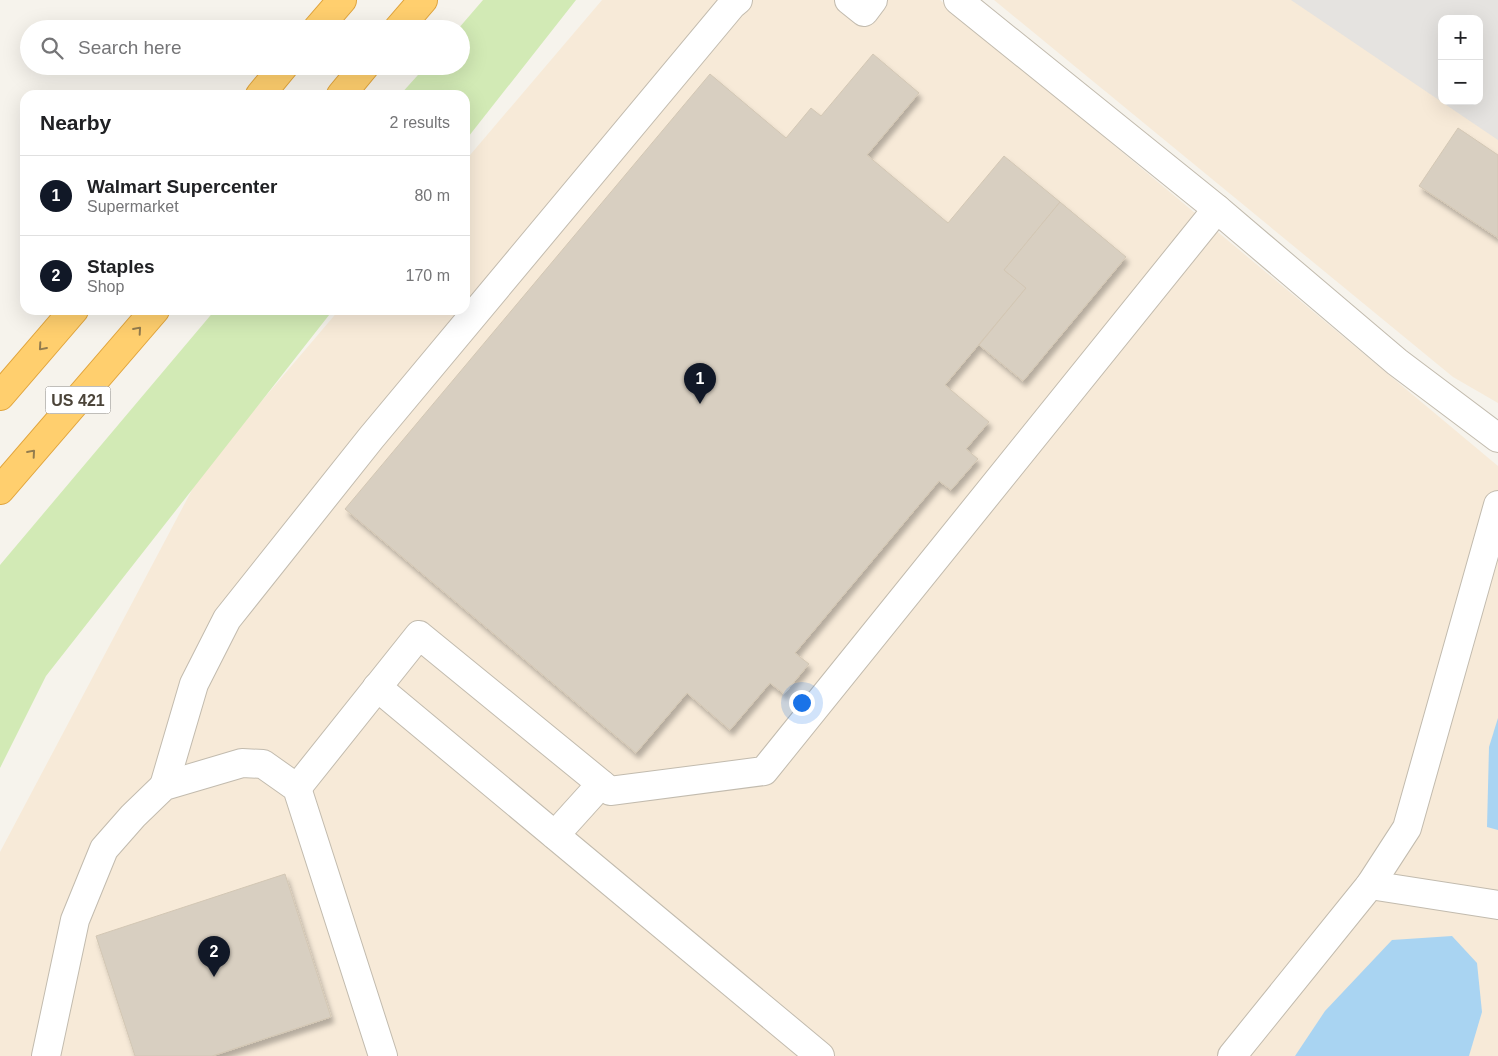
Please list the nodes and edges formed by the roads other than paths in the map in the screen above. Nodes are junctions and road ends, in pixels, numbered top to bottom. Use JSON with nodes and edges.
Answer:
{"nodes":[{"id":1,"x":342,"y":0,"type":"edge"},
{"id":2,"x":423,"y":0,"type":"edge"},
{"id":3,"x":738,"y":0,"type":"edge"},
{"id":4,"x":849,"y":0,"type":"edge"},
{"id":5,"x":873,"y":0,"type":"edge"},
{"id":6,"x":958,"y":0,"type":"edge"},
{"id":7,"x":325,"y":20,"type":"edge"},
{"id":8,"x":406,"y":20,"type":"edge"},
{"id":9,"x":277,"y":75,"type":"edge"},
{"id":10,"x":358,"y":75,"type":"edge"},
{"id":11,"x":264,"y":90,"type":"edge"},
{"id":12,"x":345,"y":90,"type":"edge"},
{"id":13,"x":1217,"y":209,"type":"junction"},
{"id":14,"x":70,"y":315,"type":"edge"},
{"id":15,"x":151,"y":315,"type":"edge"},
{"id":16,"x":0,"y":396,"type":"edge"},
{"id":17,"x":1498,"y":438,"type":"edge"},
{"id":18,"x":0,"y":490,"type":"edge"},
{"id":19,"x":1498,"y":505,"type":"edge"},
{"id":20,"x":377,"y":687,"type":"junction"},
{"id":21,"x":601,"y":784,"type":"junction"},
{"id":22,"x":164,"y":786,"type":"junction"},
{"id":23,"x":297,"y":788,"type":"junction"},
{"id":24,"x":555,"y":835,"type":"junction"},
{"id":25,"x":1370,"y":885,"type":"junction"},
{"id":26,"x":1498,"y":906,"type":"edge"},
{"id":27,"x":46,"y":1056,"type":"edge"},
{"id":28,"x":383,"y":1056,"type":"edge"},
{"id":29,"x":820,"y":1056,"type":"edge"},
{"id":30,"x":1232,"y":1056,"type":"edge"}],
"edges":[{"from":1,"to":7,"type":"highway"},
{"from":2,"to":8,"type":"highway"},
{"from":3,"to":22,"type":"lane"},
{"from":4,"to":5,"type":"lane"},
{"from":6,"to":13,"type":"lane"},
{"from":9,"to":11,"type":"highway"},
{"from":10,"to":12,"type":"highway"},
{"from":13,"to":17,"type":"lane"},
{"from":13,"to":21,"type":"lane"},
{"from":14,"to":16,"type":"highway","one_way":true},
{"from":18,"to":15,"type":"highway","number":"US 421","one_way":true},
{"from":19,"to":25,"type":"lane"},
{"from":20,"to":21,"type":"lane"},
{"from":20,"to":23,"type":"lane"},
{"from":20,"to":24,"type":"lane"},
{"from":21,"to":24,"type":"lane"},
{"from":22,"to":23,"type":"lane"},
{"from":22,"to":27,"type":"lane"},
{"from":23,"to":28,"type":"lane"},
{"from":24,"to":29,"type":"lane"},
{"from":25,"to":26,"type":"lane"},
{"from":25,"to":30,"type":"lane"}]}
